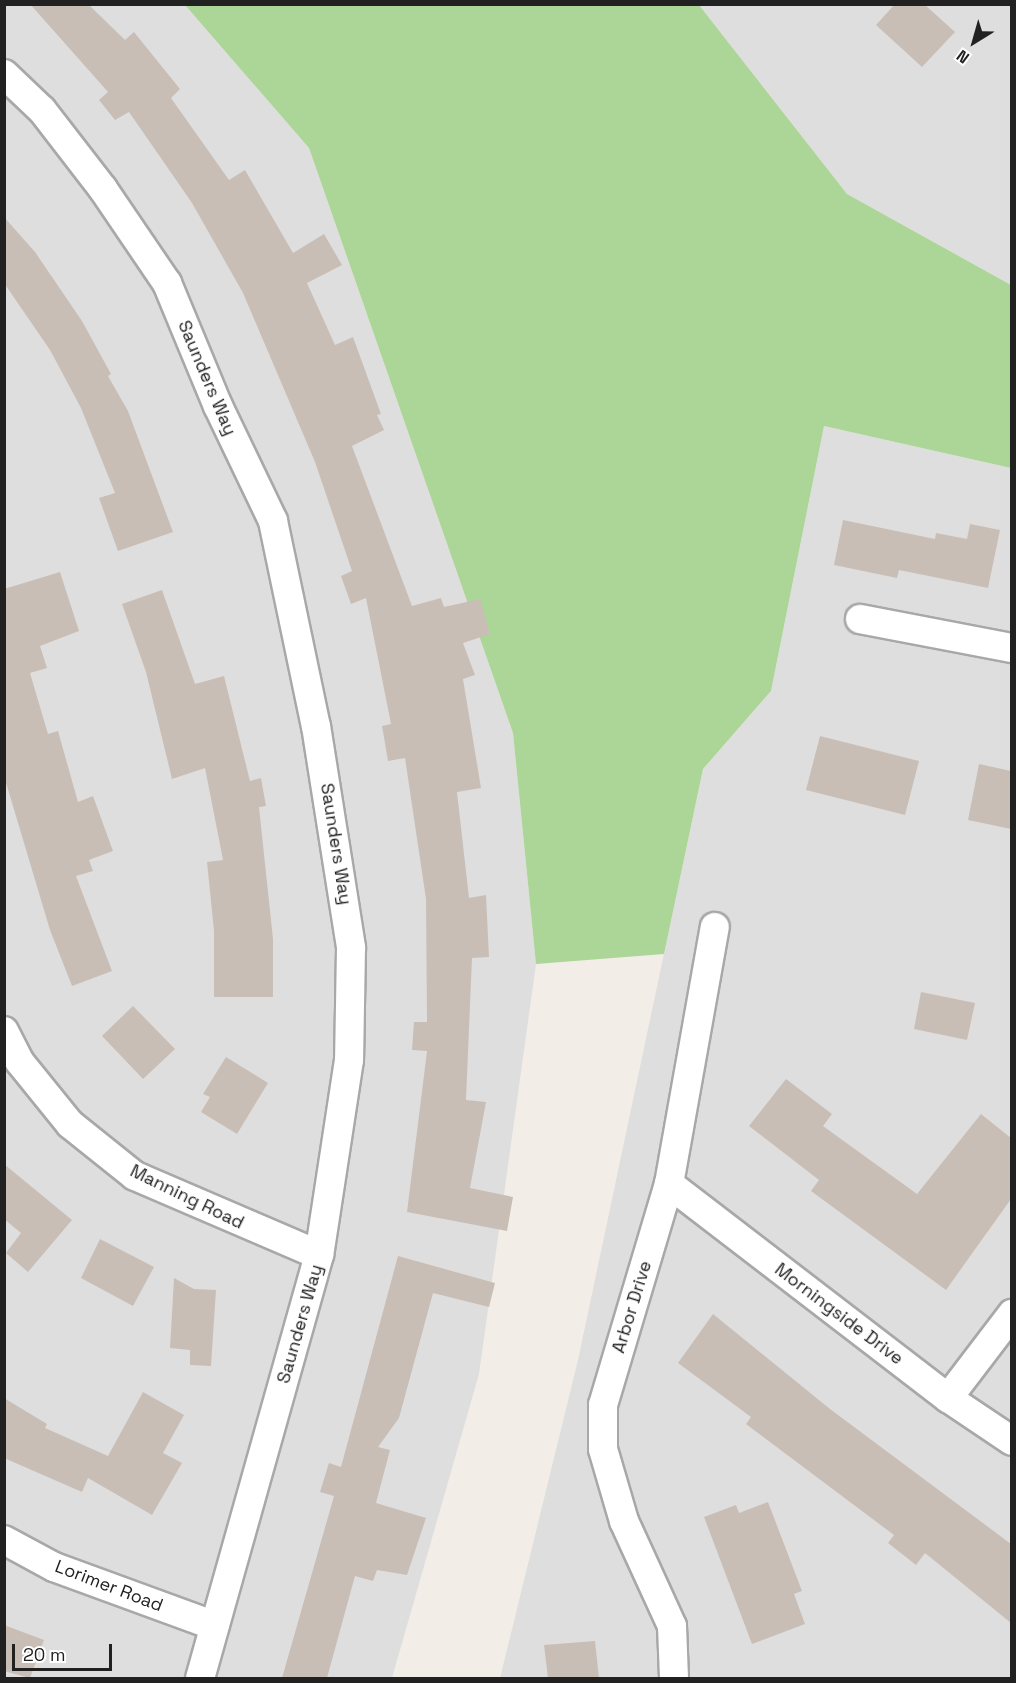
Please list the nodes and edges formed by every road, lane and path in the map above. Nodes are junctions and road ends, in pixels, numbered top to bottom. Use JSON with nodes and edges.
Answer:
{"nodes":[{"id":1,"x":4,"y":74,"type":"edge"},
{"id":2,"x":860,"y":619,"type":"dead end"},
{"id":3,"x":1011,"y":648,"type":"edge"},
{"id":4,"x":715,"y":927,"type":"dead end"},
{"id":5,"x":4,"y":1031,"type":"edge"},
{"id":6,"x":669,"y":1184,"type":"junction"},
{"id":7,"x":319,"y":1255,"type":"junction"},
{"id":8,"x":1011,"y":1314,"type":"edge"},
{"id":9,"x":948,"y":1398,"type":"junction"},
{"id":10,"x":1011,"y":1441,"type":"edge"},
{"id":11,"x":4,"y":1540,"type":"edge"},
{"id":12,"x":215,"y":1626,"type":"junction"},
{"id":13,"x":200,"y":1678,"type":"edge"},
{"id":14,"x":674,"y":1678,"type":"edge"}],
"edges":[{"from":1,"to":7,"type":"street","name":"Saunders Way"},
{"from":2,"to":3,"type":"street"},
{"from":4,"to":6,"type":"street","name":"Arbor Drive"},
{"from":5,"to":7,"type":"street","name":"Manning Road"},
{"from":6,"to":9,"type":"street","name":"Morningside Drive"},
{"from":6,"to":14,"type":"street","name":"Arbor Drive"},
{"from":7,"to":12,"type":"street","name":"Saunders Way"},
{"from":8,"to":9,"type":"street"},
{"from":9,"to":10,"type":"street","name":"Morningside Drive"},
{"from":11,"to":12,"type":"street","name":"Lorimer Road"},
{"from":12,"to":13,"type":"street","name":"Saunders Way"}]}
